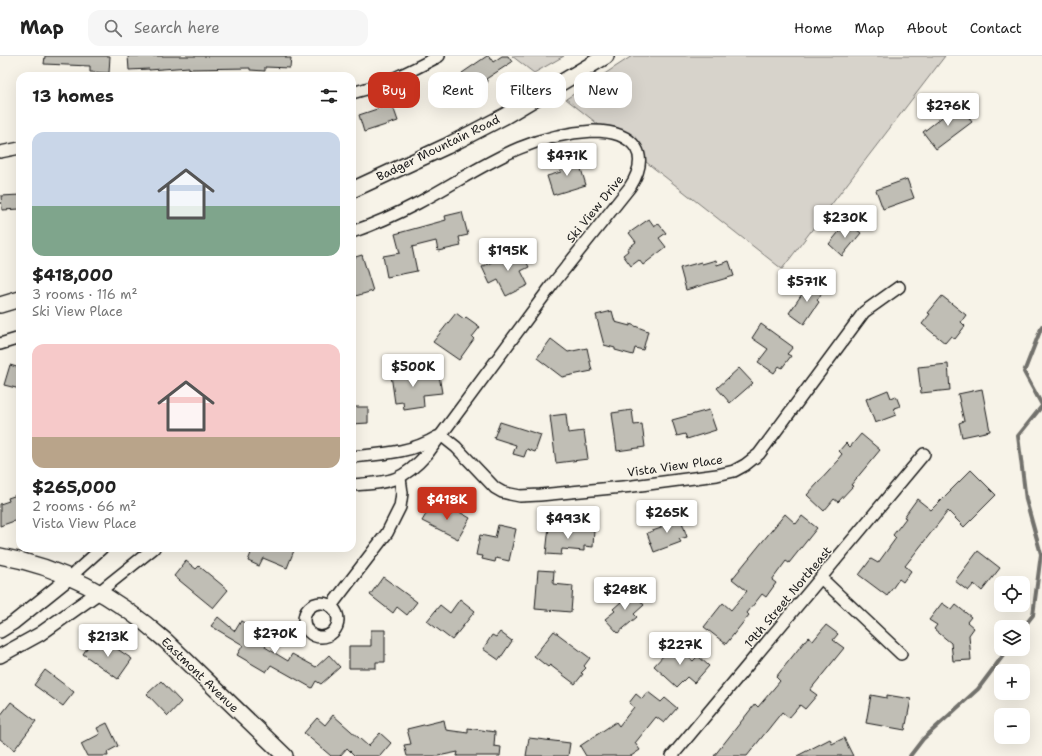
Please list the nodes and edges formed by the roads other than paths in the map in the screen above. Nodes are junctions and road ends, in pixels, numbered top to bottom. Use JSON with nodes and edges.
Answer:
{"nodes":[{"id":1,"x":439,"y":56,"type":"edge"},
{"id":2,"x":606,"y":56,"type":"edge"},
{"id":3,"x":356,"y":92,"type":"edge"},
{"id":4,"x":16,"y":149,"type":"edge"},
{"id":5,"x":0,"y":152,"type":"edge"},
{"id":6,"x":356,"y":188,"type":"edge"},
{"id":7,"x":356,"y":230,"type":"edge"},
{"id":8,"x":899,"y":287,"type":"dead end"},
{"id":9,"x":16,"y":300,"type":"edge"},
{"id":10,"x":0,"y":305,"type":"edge"},
{"id":11,"x":16,"y":339,"type":"edge"},
{"id":12,"x":0,"y":344,"type":"edge"},
{"id":13,"x":441,"y":435,"type":"junction"},
{"id":14,"x":924,"y":454,"type":"dead end"},
{"id":15,"x":356,"y":456,"type":"edge"},
{"id":16,"x":400,"y":478,"type":"junction"},
{"id":17,"x":356,"y":485,"type":"edge"},
{"id":18,"x":98,"y":552,"type":"edge"},
{"id":19,"x":149,"y":552,"type":"edge"},
{"id":20,"x":0,"y":556,"type":"edge"},
{"id":21,"x":69,"y":578,"type":"junction"},
{"id":22,"x":821,"y":578,"type":"junction"},
{"id":23,"x":99,"y":592,"type":"junction"},
{"id":24,"x":331,"y":606,"type":"dead end"},
{"id":25,"x":0,"y":631,"type":"edge"},
{"id":26,"x":901,"y":654,"type":"dead end"},
{"id":27,"x":0,"y":656,"type":"edge"},
{"id":28,"x":285,"y":756,"type":"edge"},
{"id":29,"x":672,"y":756,"type":"edge"}],
"edges":[{"from":1,"to":3,"type":"street"},
{"from":2,"to":6,"type":"main road","name":"Badger Mountain Road"},
{"from":4,"to":5,"type":"street"},
{"from":7,"to":13,"type":"street","name":"Ski View Drive"},
{"from":8,"to":13,"type":"street","name":"Vista View Place"},
{"from":9,"to":10,"type":"main road"},
{"from":11,"to":12,"type":"street"},
{"from":13,"to":15,"type":"street"},
{"from":13,"to":16,"type":"street","name":"Ski View Drive"},
{"from":14,"to":22,"type":"street","name":"19th Street Northeast"},
{"from":16,"to":17,"type":"street"},
{"from":16,"to":24,"type":"street"},
{"from":18,"to":21,"type":"street"},
{"from":19,"to":23,"type":"street"},
{"from":20,"to":21,"type":"main road","name":"Eastmont Avenue"},
{"from":21,"to":23,"type":"main road","name":"Eastmont Avenue"},
{"from":21,"to":25,"type":"street"},
{"from":22,"to":26,"type":"street"},
{"from":22,"to":29,"type":"street","name":"19th Street Northeast"},
{"from":23,"to":27,"type":"street"},
{"from":23,"to":28,"type":"main road","name":"Eastmont Avenue"}]}
